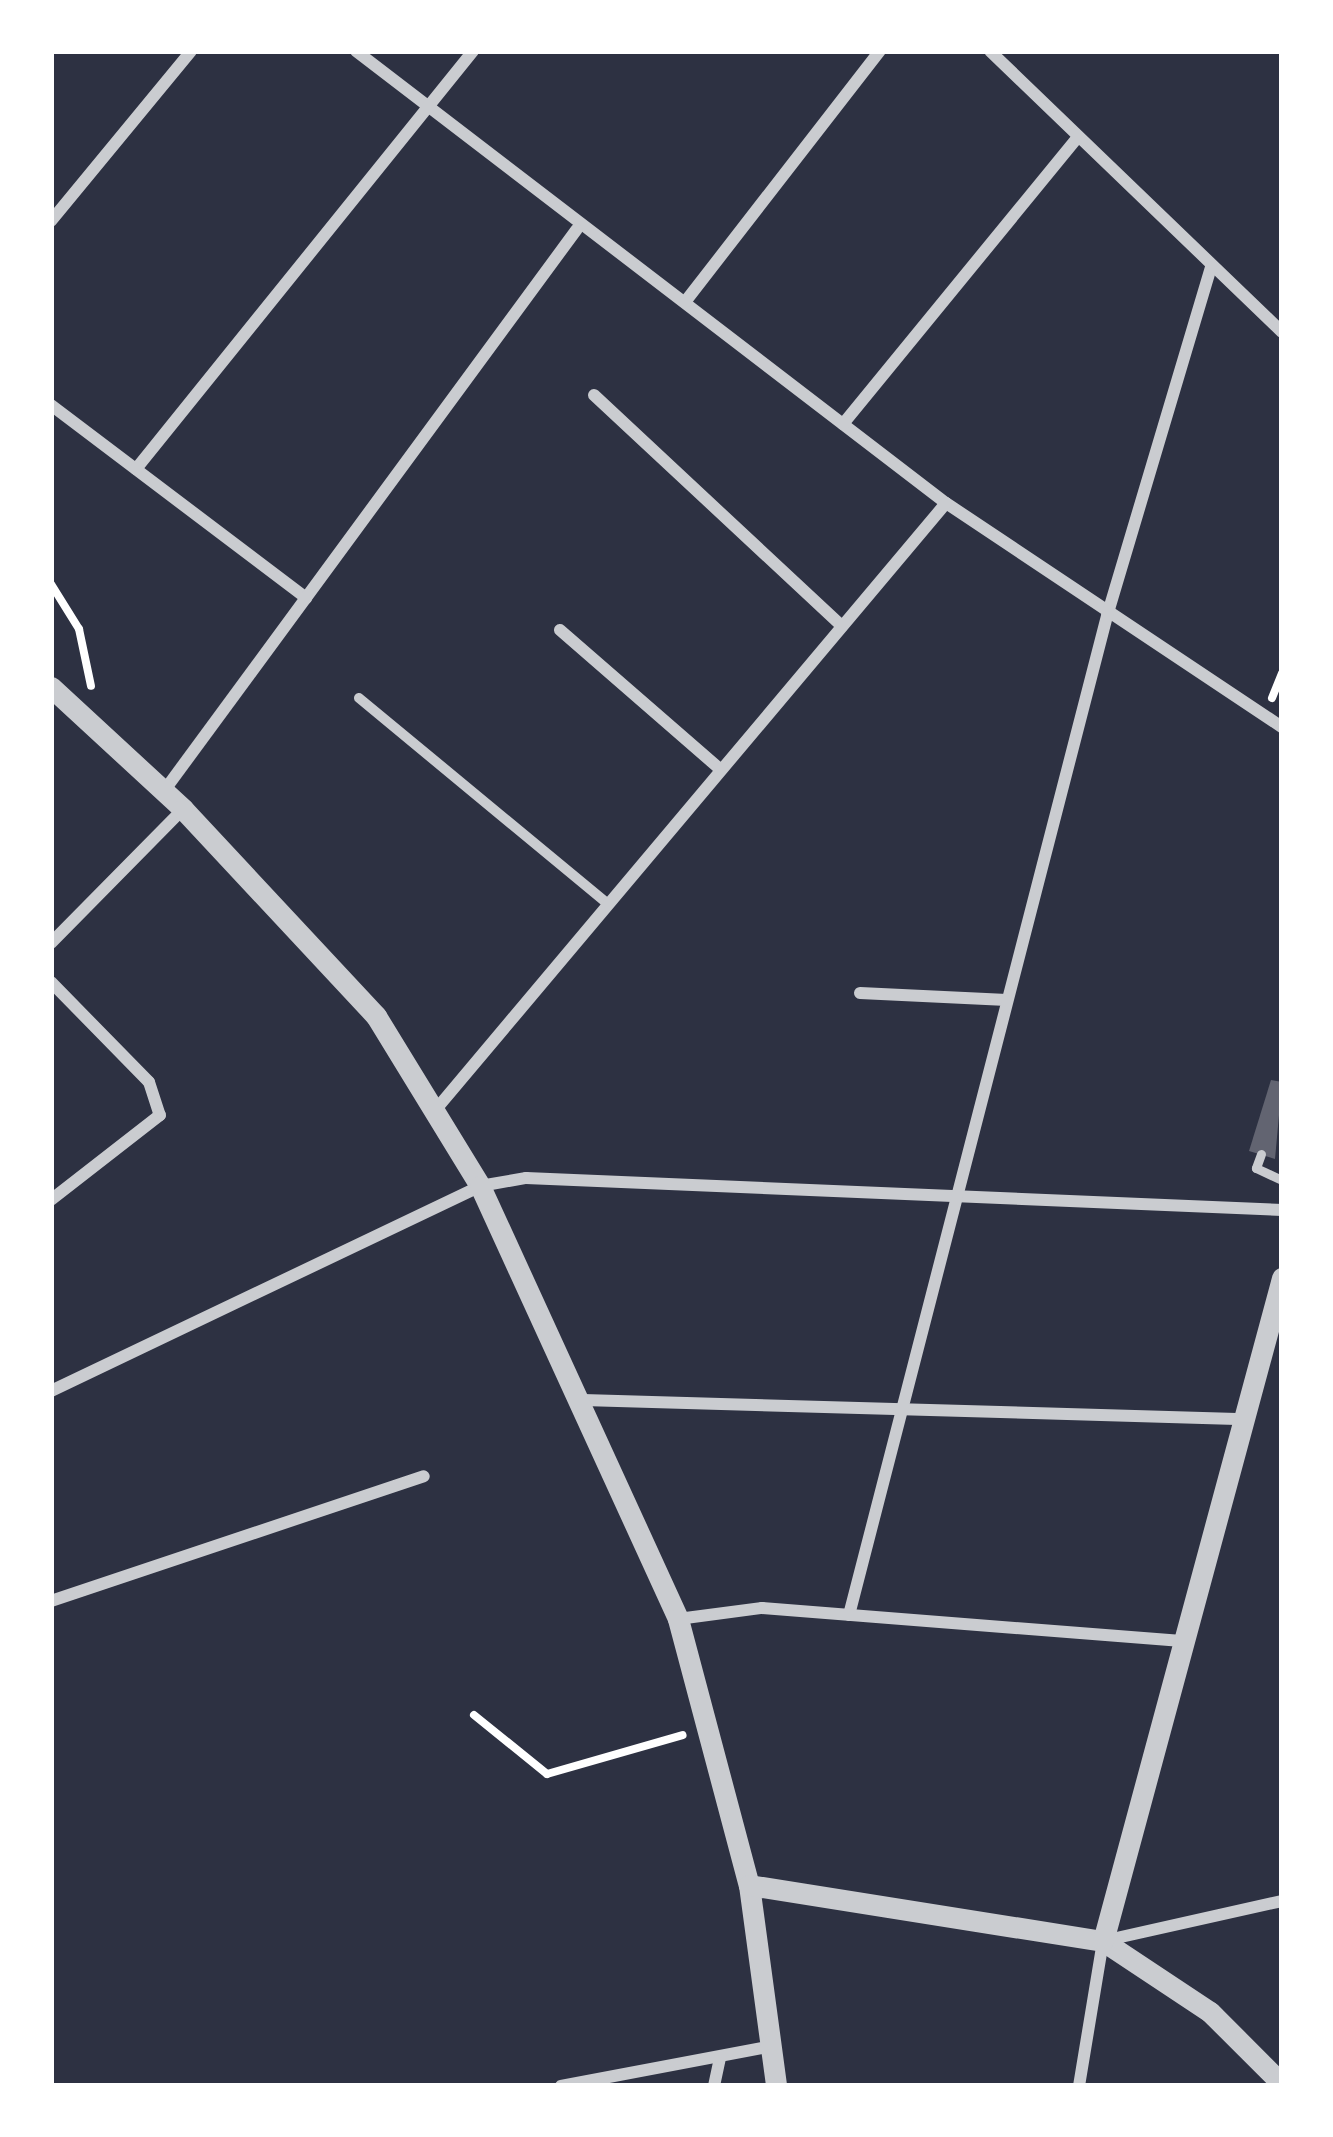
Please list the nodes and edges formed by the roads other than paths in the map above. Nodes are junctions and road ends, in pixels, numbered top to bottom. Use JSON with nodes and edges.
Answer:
{"nodes":[{"id":1,"x":191,"y":51,"type":"edge"},
{"id":2,"x":356,"y":51,"type":"edge"},
{"id":3,"x":473,"y":51,"type":"edge"},
{"id":4,"x":880,"y":51,"type":"edge"},
{"id":5,"x":990,"y":51,"type":"edge"},
{"id":6,"x":429,"y":104,"type":"junction"},
{"id":7,"x":1076,"y":139,"type":"junction"},
{"id":8,"x":51,"y":221,"type":"edge"},
{"id":9,"x":577,"y":229,"type":"junction"},
{"id":10,"x":1211,"y":267,"type":"junction"},
{"id":11,"x":685,"y":302,"type":"junction"},
{"id":12,"x":1282,"y":332,"type":"edge"},
{"id":13,"x":594,"y":395,"type":"dead end"},
{"id":14,"x":51,"y":405,"type":"edge"},
{"id":15,"x":843,"y":424,"type":"junction"},
{"id":16,"x":136,"y":469,"type":"junction"},
{"id":17,"x":946,"y":503,"type":"junction"},
{"id":18,"x":307,"y":598,"type":"junction"},
{"id":19,"x":1107,"y":616,"type":"junction"},
{"id":20,"x":842,"y":626,"type":"junction"},
{"id":21,"x":560,"y":629,"type":"dead end"},
{"id":22,"x":51,"y":687,"type":"edge"},
{"id":23,"x":358,"y":698,"type":"dead end"},
{"id":24,"x":1282,"y":727,"type":"edge"},
{"id":25,"x":722,"y":770,"type":"junction"},
{"id":26,"x":164,"y":791,"type":"junction"},
{"id":27,"x":183,"y":809,"type":"junction"},
{"id":28,"x":608,"y":904,"type":"junction"},
{"id":29,"x":51,"y":943,"type":"edge"},
{"id":30,"x":51,"y":982,"type":"edge"},
{"id":31,"x":860,"y":993,"type":"dead end"},
{"id":32,"x":1007,"y":1000,"type":"junction"},
{"id":33,"x":437,"y":1107,"type":"junction"},
{"id":34,"x":1261,"y":1154,"type":"dead end"},
{"id":35,"x":1282,"y":1180,"type":"edge"},
{"id":36,"x":480,"y":1186,"type":"junction"},
{"id":37,"x":959,"y":1193,"type":"junction"},
{"id":38,"x":51,"y":1200,"type":"edge"},
{"id":39,"x":1282,"y":1210,"type":"edge"},
{"id":40,"x":1282,"y":1278,"type":"edge"},
{"id":41,"x":51,"y":1391,"type":"edge"},
{"id":42,"x":583,"y":1400,"type":"junction"},
{"id":43,"x":896,"y":1407,"type":"junction"},
{"id":44,"x":1237,"y":1419,"type":"junction"},
{"id":45,"x":424,"y":1476,"type":"dead end"},
{"id":46,"x":51,"y":1601,"type":"edge"},
{"id":47,"x":849,"y":1615,"type":"junction"},
{"id":48,"x":678,"y":1619,"type":"junction"},
{"id":49,"x":1179,"y":1641,"type":"junction"},
{"id":50,"x":749,"y":1885,"type":"junction"},
{"id":51,"x":1282,"y":1901,"type":"edge"},
{"id":52,"x":1103,"y":1941,"type":"junction"},
{"id":53,"x":772,"y":2046,"type":"junction"},
{"id":54,"x":720,"y":2057,"type":"junction"},
{"id":55,"x":1282,"y":2084,"type":"edge"},
{"id":56,"x":561,"y":2086,"type":"edge"},
{"id":57,"x":714,"y":2086,"type":"edge"},
{"id":58,"x":776,"y":2086,"type":"edge"},
{"id":59,"x":1079,"y":2086,"type":"edge"}],
"edges":[{"from":1,"to":8,"type":"street"},
{"from":2,"to":6,"type":"street"},
{"from":3,"to":6,"type":"street"},
{"from":4,"to":11,"type":"street"},
{"from":5,"to":7,"type":"street"},
{"from":6,"to":9,"type":"street"},
{"from":6,"to":16,"type":"street"},
{"from":7,"to":10,"type":"street"},
{"from":7,"to":15,"type":"street"},
{"from":9,"to":11,"type":"street"},
{"from":9,"to":18,"type":"street"},
{"from":10,"to":12,"type":"street"},
{"from":10,"to":19,"type":"street"},
{"from":11,"to":15,"type":"street"},
{"from":13,"to":20,"type":"street"},
{"from":14,"to":16,"type":"street"},
{"from":15,"to":17,"type":"street"},
{"from":16,"to":18,"type":"street"},
{"from":17,"to":19,"type":"street"},
{"from":17,"to":20,"type":"street"},
{"from":18,"to":26,"type":"street"},
{"from":19,"to":24,"type":"street"},
{"from":19,"to":32,"type":"street"},
{"from":20,"to":25,"type":"street"},
{"from":21,"to":25,"type":"street"},
{"from":22,"to":26,"type":"street"},
{"from":23,"to":28,"type":"street"},
{"from":25,"to":28,"type":"street"},
{"from":26,"to":27,"type":"street"},
{"from":27,"to":29,"type":"street"},
{"from":27,"to":33,"type":"street"},
{"from":28,"to":33,"type":"street"},
{"from":30,"to":38,"type":"street"},
{"from":31,"to":32,"type":"street"},
{"from":32,"to":37,"type":"street"},
{"from":33,"to":36,"type":"street"},
{"from":34,"to":35,"type":"lane"},
{"from":36,"to":37,"type":"street"},
{"from":36,"to":41,"type":"street"},
{"from":36,"to":42,"type":"street"},
{"from":37,"to":39,"type":"street"},
{"from":37,"to":43,"type":"street"},
{"from":40,"to":44,"type":"street"},
{"from":42,"to":43,"type":"street"},
{"from":42,"to":48,"type":"street"},
{"from":43,"to":44,"type":"street"},
{"from":43,"to":47,"type":"street"},
{"from":44,"to":49,"type":"street"},
{"from":45,"to":46,"type":"street"},
{"from":47,"to":48,"type":"street"},
{"from":47,"to":49,"type":"street"},
{"from":48,"to":50,"type":"street"},
{"from":49,"to":52,"type":"street"},
{"from":50,"to":52,"type":"street"},
{"from":50,"to":53,"type":"street"},
{"from":51,"to":52,"type":"street"},
{"from":52,"to":55,"type":"street"},
{"from":52,"to":59,"type":"street"},
{"from":53,"to":54,"type":"street"},
{"from":53,"to":58,"type":"street"},
{"from":54,"to":56,"type":"street"},
{"from":54,"to":57,"type":"street"}]}
